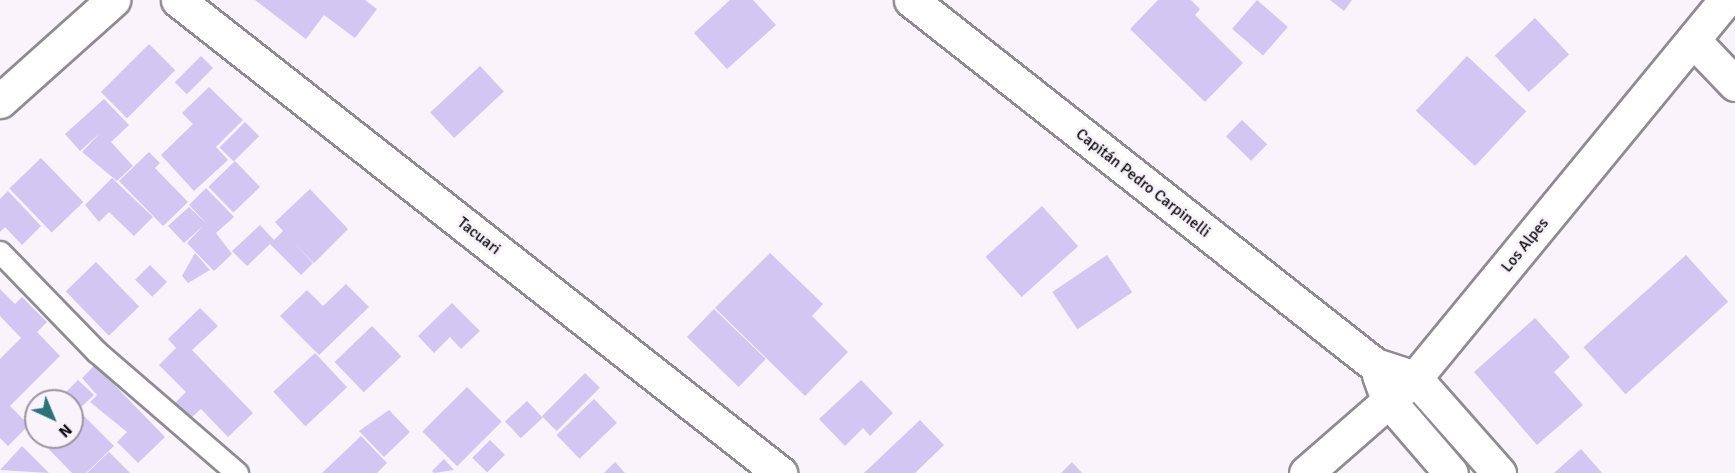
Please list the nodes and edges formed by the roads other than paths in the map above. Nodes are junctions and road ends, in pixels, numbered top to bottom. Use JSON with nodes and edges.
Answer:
{"nodes":[{"id":1,"x":113,"y":0,"type":"edge"},
{"id":2,"x":178,"y":0,"type":"edge"},
{"id":3,"x":911,"y":0,"type":"edge"},
{"id":4,"x":1726,"y":0,"type":"edge"},
{"id":5,"x":1693,"y":40,"type":"junction"},
{"id":6,"x":1735,"y":84,"type":"edge"},
{"id":7,"x":0,"y":101,"type":"edge"},
{"id":8,"x":0,"y":252,"type":"edge"},
{"id":9,"x":1375,"y":365,"type":"junction"},
{"id":10,"x":1415,"y":378,"type":"junction"},
{"id":11,"x":1388,"y":400,"type":"junction"},
{"id":12,"x":237,"y":473,"type":"edge"},
{"id":13,"x":780,"y":473,"type":"edge"},
{"id":14,"x":1306,"y":473,"type":"edge"},
{"id":15,"x":1451,"y":473,"type":"edge"},
{"id":16,"x":1499,"y":473,"type":"edge"}],
"edges":[{"from":1,"to":7,"type":"street"},
{"from":2,"to":13,"type":"street","name":"Tacuari"},
{"from":3,"to":9,"type":"street","name":"Capitán Pedro Carpinelli"},
{"from":4,"to":5,"type":"street","name":"Los Alpes"},
{"from":5,"to":6,"type":"street"},
{"from":5,"to":10,"type":"street","name":"Los Alpes"},
{"from":8,"to":12,"type":"lane"},
{"from":9,"to":10,"type":"street","name":"Capitán Pedro Carpinelli"},
{"from":9,"to":11,"type":"street"},
{"from":10,"to":11,"type":"street","name":"Los Alpes"},
{"from":10,"to":16,"type":"street"},
{"from":11,"to":14,"type":"street","name":"Los Alpes"},
{"from":11,"to":15,"type":"street"}]}
